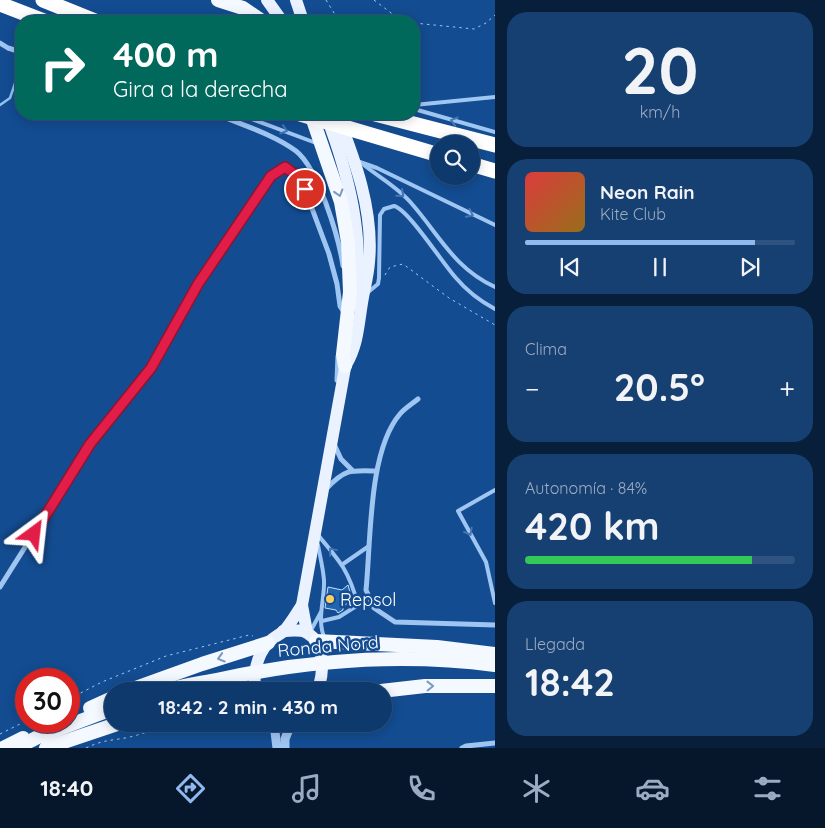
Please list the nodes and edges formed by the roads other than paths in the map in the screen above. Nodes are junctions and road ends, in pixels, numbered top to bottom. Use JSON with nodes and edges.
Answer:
{"nodes":[{"id":1,"x":44,"y":0,"type":"edge"},
{"id":2,"x":218,"y":0,"type":"edge"},
{"id":3,"x":268,"y":0,"type":"edge"},
{"id":4,"x":294,"y":0,"type":"edge"},
{"id":5,"x":0,"y":4,"type":"edge"},
{"id":6,"x":27,"y":15,"type":"edge"},
{"id":7,"x":80,"y":15,"type":"edge"},
{"id":8,"x":253,"y":15,"type":"edge"},
{"id":9,"x":278,"y":15,"type":"edge"},
{"id":10,"x":295,"y":15,"type":"edge"},
{"id":11,"x":300,"y":15,"type":"edge"},
{"id":12,"x":0,"y":43,"type":"edge"},
{"id":13,"x":15,"y":49,"type":"edge"},
{"id":14,"x":495,"y":97,"type":"edge"},
{"id":15,"x":420,"y":106,"type":"edge"},
{"id":16,"x":420,"y":109,"type":"edge"},
{"id":17,"x":230,"y":120,"type":"edge"},
{"id":18,"x":255,"y":120,"type":"edge"},
{"id":19,"x":308,"y":120,"type":"edge"},
{"id":20,"x":323,"y":120,"type":"edge"},
{"id":21,"x":327,"y":120,"type":"edge"},
{"id":22,"x":339,"y":120,"type":"edge"},
{"id":23,"x":398,"y":120,"type":"edge"},
{"id":24,"x":495,"y":132,"type":"edge"},
{"id":25,"x":495,"y":145,"type":"edge"},
{"id":26,"x":430,"y":152,"type":"edge"},
{"id":27,"x":363,"y":164,"type":"junction"},
{"id":28,"x":480,"y":167,"type":"edge"},
{"id":29,"x":495,"y":171,"type":"edge"},
{"id":30,"x":495,"y":226,"type":"edge"},
{"id":31,"x":495,"y":287,"type":"edge"},
{"id":32,"x":364,"y":295,"type":"junction"},
{"id":33,"x":495,"y":309,"type":"edge"},
{"id":34,"x":344,"y":312,"type":"junction"},
{"id":35,"x":345,"y":366,"type":"junction"},
{"id":36,"x":418,"y":399,"type":"dead end"},
{"id":37,"x":337,"y":401,"type":"junction"},
{"id":38,"x":332,"y":440,"type":"junction"},
{"id":39,"x":352,"y":470,"type":"junction"},
{"id":40,"x":376,"y":471,"type":"junction"},
{"id":41,"x":495,"y":490,"type":"edge"},
{"id":42,"x":323,"y":493,"type":"junction"},
{"id":43,"x":316,"y":533,"type":"junction"},
{"id":44,"x":370,"y":544,"type":"junction"},
{"id":45,"x":343,"y":564,"type":"junction"},
{"id":46,"x":0,"y":587,"type":"edge"},
{"id":47,"x":495,"y":603,"type":"edge"},
{"id":48,"x":302,"y":605,"type":"junction"},
{"id":49,"x":321,"y":612,"type":"junction"},
{"id":50,"x":322,"y":621,"type":"junction"},
{"id":51,"x":495,"y":625,"type":"edge"},
{"id":52,"x":284,"y":631,"type":"junction"},
{"id":53,"x":314,"y":637,"type":"junction"},
{"id":54,"x":269,"y":642,"type":"junction"},
{"id":55,"x":495,"y":654,"type":"edge"},
{"id":56,"x":495,"y":665,"type":"edge"},
{"id":57,"x":329,"y":667,"type":"junction"},
{"id":58,"x":495,"y":673,"type":"edge"},
{"id":59,"x":152,"y":682,"type":"edge"},
{"id":60,"x":250,"y":682,"type":"edge"},
{"id":61,"x":322,"y":682,"type":"edge"},
{"id":62,"x":495,"y":686,"type":"edge"},
{"id":63,"x":392,"y":690,"type":"edge"},
{"id":64,"x":104,"y":702,"type":"edge"},
{"id":65,"x":80,"y":712,"type":"edge"},
{"id":66,"x":104,"y":712,"type":"edge"},
{"id":67,"x":104,"y":719,"type":"edge"},
{"id":68,"x":104,"y":728,"type":"edge"},
{"id":69,"x":275,"y":732,"type":"edge"},
{"id":70,"x":287,"y":732,"type":"edge"},
{"id":71,"x":35,"y":733,"type":"edge"},
{"id":72,"x":495,"y":743,"type":"edge"},
{"id":73,"x":3,"y":748,"type":"edge"},
{"id":74,"x":16,"y":748,"type":"edge"},
{"id":75,"x":30,"y":748,"type":"edge"},
{"id":76,"x":46,"y":748,"type":"edge"},
{"id":77,"x":278,"y":748,"type":"edge"},
{"id":78,"x":285,"y":748,"type":"edge"},
{"id":79,"x":462,"y":748,"type":"edge"}],
"edges":[{"from":1,"to":7,"type":"highway"},
{"from":2,"to":8,"type":"highway"},
{"from":3,"to":9,"type":"main road"},
{"from":4,"to":10,"type":"main road"},
{"from":4,"to":11,"type":"main road"},
{"from":5,"to":6,"type":"highway"},
{"from":12,"to":13,"type":"street"},
{"from":14,"to":15,"type":"lane"},
{"from":24,"to":16,"type":"lane","one_way":true},
{"from":17,"to":34,"type":"street"},
{"from":18,"to":27,"type":"lane","one_way":true},
{"from":19,"to":35,"type":"highway","one_way":true},
{"from":20,"to":26,"type":"highway"},
{"from":21,"to":35,"type":"main road"},
{"from":22,"to":32,"type":"main road"},
{"from":23,"to":25,"type":"highway"},
{"from":27,"to":30,"type":"lane","one_way":true},
{"from":27,"to":31,"type":"lane","one_way":true},
{"from":28,"to":29,"type":"highway"},
{"from":32,"to":33,"type":"lane"},
{"from":32,"to":35,"type":"main road"},
{"from":34,"to":37,"type":"street"},
{"from":34,"to":46,"type":"street"},
{"from":35,"to":37,"type":"main road"},
{"from":36,"to":40,"type":"street"},
{"from":37,"to":38,"type":"main road"},
{"from":38,"to":39,"type":"street"},
{"from":38,"to":42,"type":"main road"},
{"from":39,"to":40,"type":"street"},
{"from":39,"to":42,"type":"street"},
{"from":40,"to":44,"type":"street"},
{"from":41,"to":47,"type":"lane","one_way":true},
{"from":42,"to":43,"type":"main road"},
{"from":45,"to":43,"type":"lane","one_way":true},
{"from":43,"to":48,"type":"main road"},
{"from":43,"to":49,"type":"lane"},
{"from":44,"to":45,"type":"lane"},
{"from":44,"to":51,"type":"street"},
{"from":45,"to":50,"type":"lane"},
{"from":48,"to":52,"type":"main road"},
{"from":48,"to":53,"type":"main road"},
{"from":49,"to":50,"type":"lane"},
{"from":49,"to":53,"type":"lane"},
{"from":50,"to":53,"type":"lane"},
{"from":52,"to":53,"type":"main road"},
{"from":52,"to":54,"type":"main road"},
{"from":53,"to":55,"type":"highway"},
{"from":53,"to":61,"type":"main road"},
{"from":54,"to":59,"type":"highway","one_way":true},
{"from":54,"to":60,"type":"main road"},
{"from":56,"to":57,"type":"highway","name":"Ronda Nord"},
{"from":57,"to":58,"type":"highway","name":"Ronda Nord"},
{"from":57,"to":60,"type":"highway","name":"Ronda Nord"},
{"from":63,"to":62,"type":"highway","one_way":true},
{"from":64,"to":65,"type":"highway"},
{"from":66,"to":74,"type":"highway"},
{"from":67,"to":75,"type":"highway"},
{"from":68,"to":76,"type":"highway"},
{"from":69,"to":77,"type":"street"},
{"from":70,"to":78,"type":"street"},
{"from":71,"to":73,"type":"highway"},
{"from":72,"to":79,"type":"street"}]}
